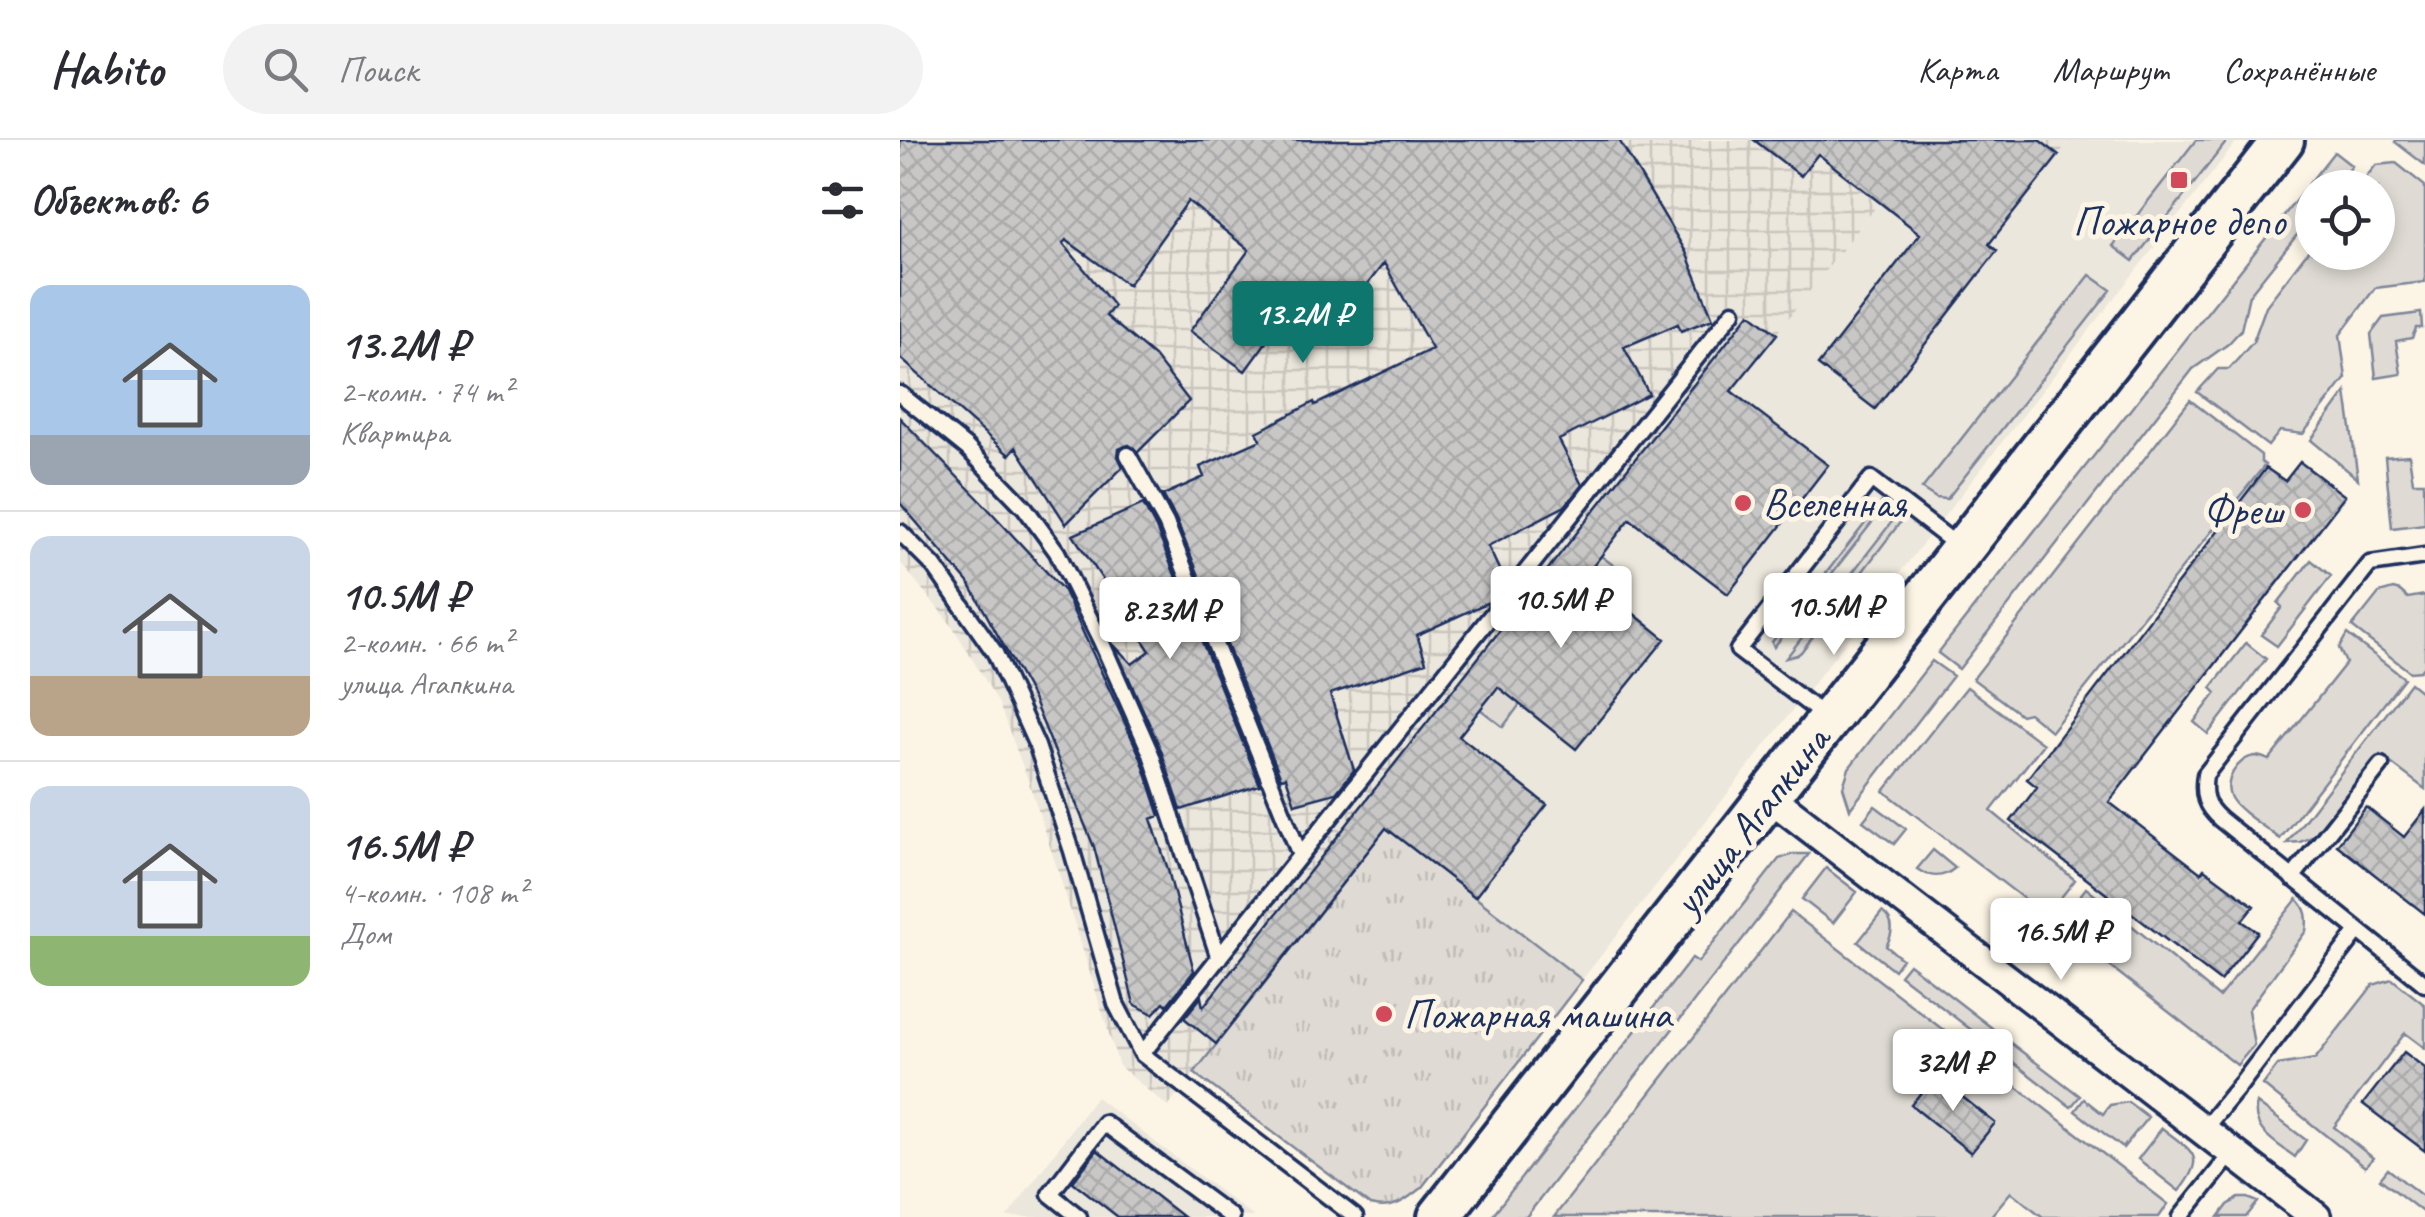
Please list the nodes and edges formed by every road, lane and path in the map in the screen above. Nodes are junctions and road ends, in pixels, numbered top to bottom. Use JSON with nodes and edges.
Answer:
{"nodes":[{"id":1,"x":2283,"y":140,"type":"edge"},
{"id":2,"x":1733,"y":312,"type":"dead end"},
{"id":3,"x":900,"y":394,"type":"edge"},
{"id":4,"x":1128,"y":455,"type":"dead end"},
{"id":5,"x":900,"y":532,"type":"edge"},
{"id":6,"x":1963,"y":550,"type":"junction"},
{"id":7,"x":2425,"y":556,"type":"edge"},
{"id":8,"x":1830,"y":720,"type":"junction"},
{"id":9,"x":2380,"y":765,"type":"dead end"},
{"id":10,"x":1770,"y":797,"type":"junction"},
{"id":11,"x":1300,"y":856,"type":"junction"},
{"id":12,"x":2292,"y":878,"type":"junction"},
{"id":13,"x":2357,"y":932,"type":"junction"},
{"id":14,"x":1218,"y":958,"type":"junction"},
{"id":15,"x":2425,"y":984,"type":"edge"},
{"id":16,"x":1142,"y":1054,"type":"junction"},
{"id":17,"x":2204,"y":1129,"type":"junction"},
{"id":18,"x":2233,"y":1152,"type":"junction"},
{"id":19,"x":1079,"y":1217,"type":"edge"},
{"id":20,"x":1231,"y":1217,"type":"edge"},
{"id":21,"x":1355,"y":1217,"type":"edge"},
{"id":22,"x":1439,"y":1217,"type":"edge"},
{"id":23,"x":2181,"y":1217,"type":"edge"},
{"id":24,"x":2316,"y":1217,"type":"edge"}],
"edges":[{"from":1,"to":6,"type":"main road","name":"улица Агапкина"},
{"from":2,"to":11,"type":"lane"},
{"from":3,"to":14,"type":"lane"},
{"from":4,"to":11,"type":"lane"},
{"from":5,"to":16,"type":"lane"},
{"from":6,"to":8,"type":"main road","name":"улица Агапкина"},
{"from":6,"to":8,"type":"lane"},
{"from":7,"to":12,"type":"lane"},
{"from":8,"to":10,"type":"main road","name":"улица Агапкина"},
{"from":9,"to":12,"type":"lane"},
{"from":10,"to":17,"type":"street"},
{"from":10,"to":22,"type":"main road","name":"улица Агапкина"},
{"from":11,"to":14,"type":"lane"},
{"from":12,"to":13,"type":"lane"},
{"from":13,"to":15,"type":"lane"},
{"from":13,"to":17,"type":"lane"},
{"from":14,"to":16,"type":"lane"},
{"from":16,"to":21,"type":"lane"},
{"from":17,"to":18,"type":"street"},
{"from":18,"to":23,"type":"lane"},
{"from":18,"to":24,"type":"street"},
{"from":19,"to":20,"type":"lane"}]}
